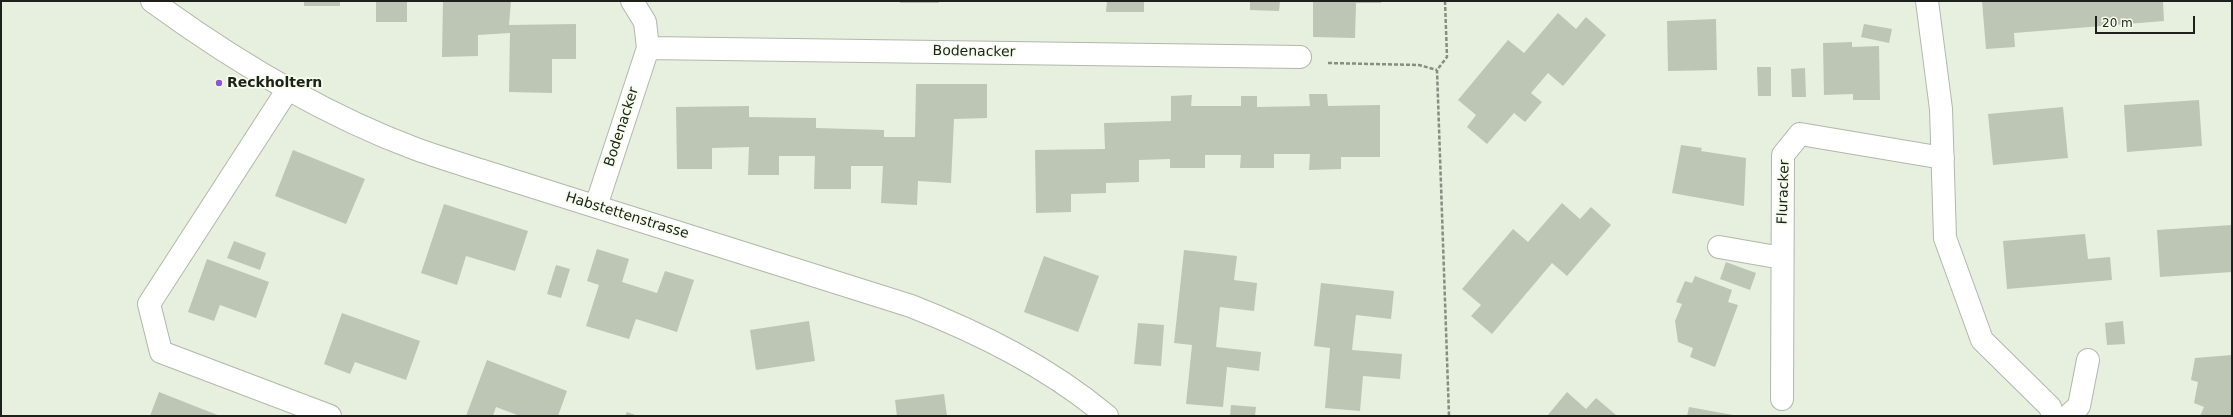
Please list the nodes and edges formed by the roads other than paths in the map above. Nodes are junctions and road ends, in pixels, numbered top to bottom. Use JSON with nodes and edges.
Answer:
{"nodes":[{"id":1,"x":152,"y":1,"type":"edge"},
{"id":2,"x":632,"y":1,"type":"edge"},
{"id":3,"x":1927,"y":1,"type":"edge"},
{"id":4,"x":648,"y":48,"type":"junction"},
{"id":5,"x":1300,"y":57,"type":"road end"},
{"id":6,"x":288,"y":89,"type":"junction"},
{"id":7,"x":1943,"y":158,"type":"junction"},
{"id":8,"x":596,"y":206,"type":"junction"},
{"id":9,"x":1719,"y":247,"type":"dead end"},
{"id":10,"x":1782,"y":258,"type":"junction"},
{"id":11,"x":2088,"y":360,"type":"dead end"},
{"id":12,"x":1782,"y":399,"type":"dead end"},
{"id":13,"x":330,"y":416,"type":"edge"},
{"id":14,"x":1107,"y":416,"type":"edge"},
{"id":15,"x":2053,"y":416,"type":"edge"},
{"id":16,"x":2068,"y":416,"type":"edge"}],
"edges":[{"from":1,"to":6,"type":"street","name":"Habstettenstrasse"},
{"from":2,"to":4,"type":"street","name":"Bodenacker"},
{"from":3,"to":7,"type":"street"},
{"from":4,"to":5,"type":"street","name":"Bodenacker"},
{"from":4,"to":8,"type":"street","name":"Bodenacker"},
{"from":6,"to":8,"type":"street","name":"Habstettenstrasse"},
{"from":6,"to":13,"type":"street"},
{"from":7,"to":10,"type":"street","name":"Fluracker"},
{"from":7,"to":15,"type":"street"},
{"from":8,"to":14,"type":"street","name":"Habstettenstrasse"},
{"from":9,"to":10,"type":"street"},
{"from":10,"to":12,"type":"street","name":"Fluracker"},
{"from":11,"to":16,"type":"street"}]}
